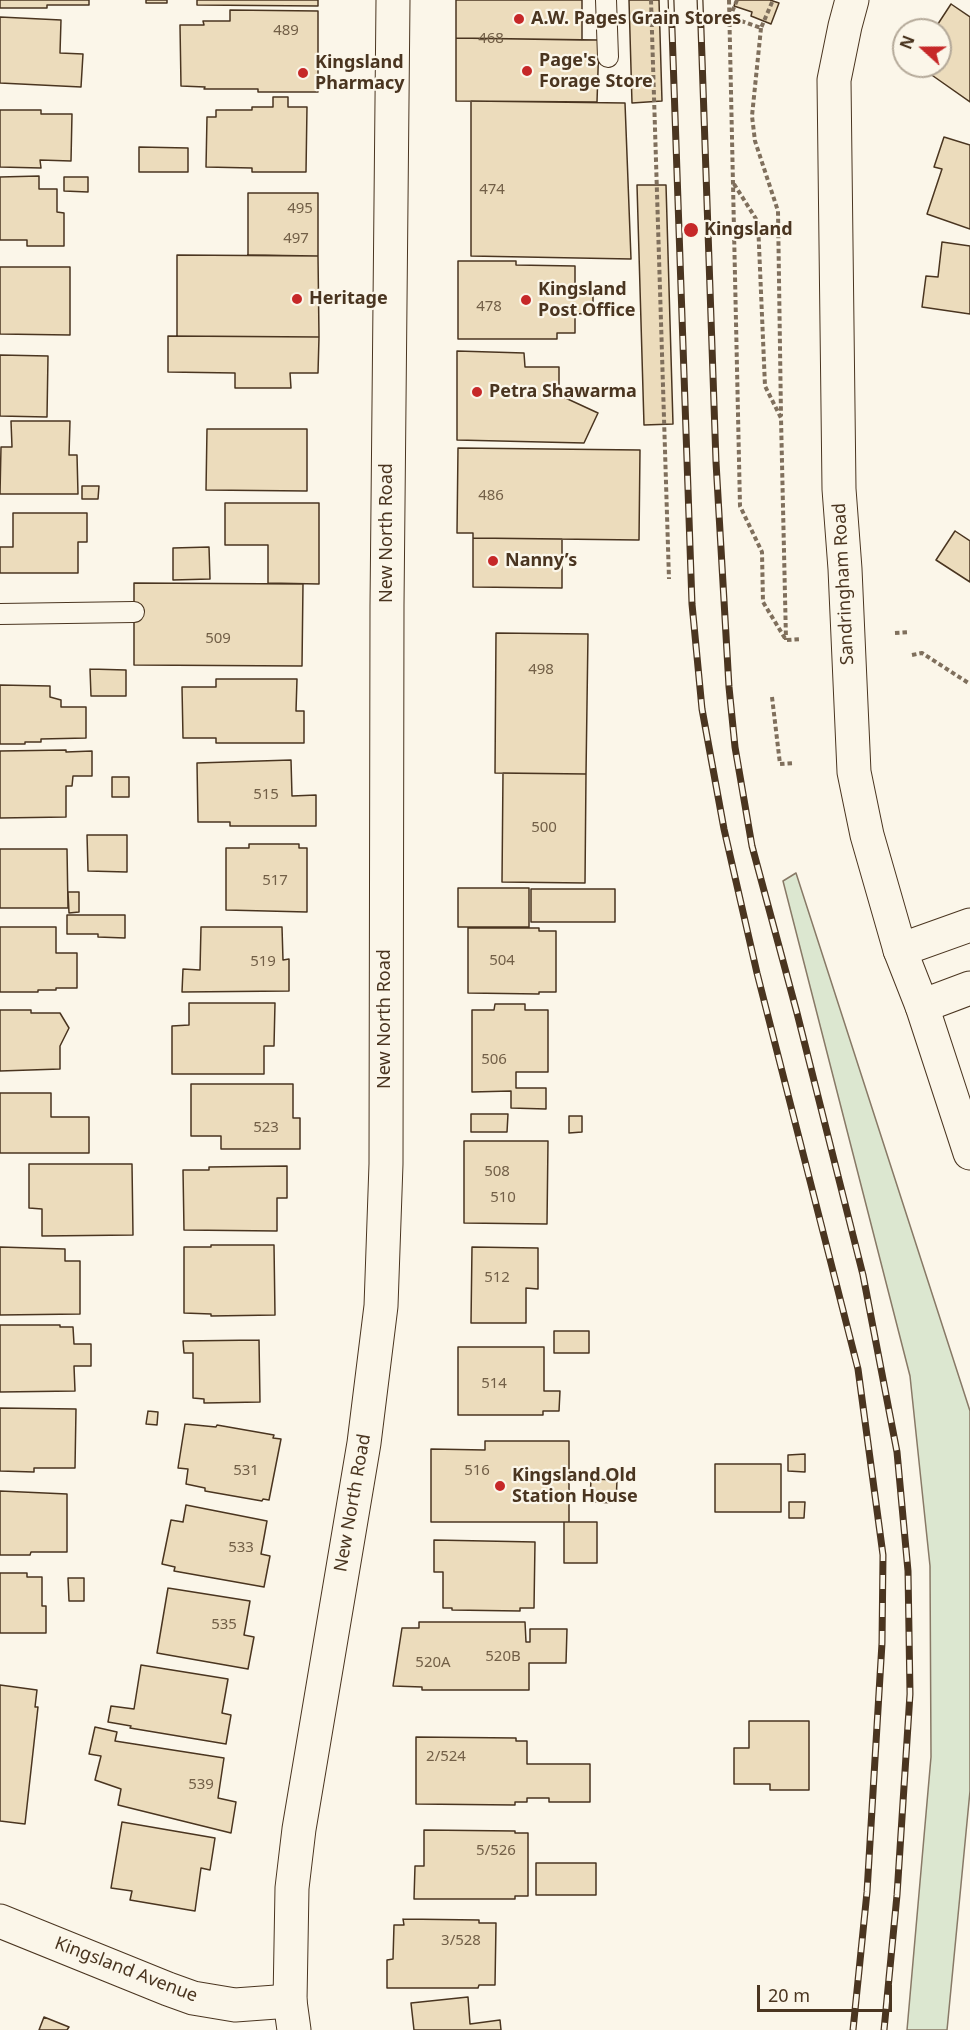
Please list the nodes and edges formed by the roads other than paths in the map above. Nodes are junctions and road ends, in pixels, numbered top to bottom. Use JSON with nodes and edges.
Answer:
{"nodes":[{"id":1,"x":393,"y":0,"type":"edge"},
{"id":2,"x":606,"y":0,"type":"edge"},
{"id":3,"x":852,"y":0,"type":"edge"},
{"id":4,"x":608,"y":57,"type":"dead end"},
{"id":5,"x":134,"y":612,"type":"dead end"},
{"id":6,"x":0,"y":614,"type":"edge"},
{"id":7,"x":970,"y":925,"type":"edge"},
{"id":8,"x":900,"y":950,"type":"junction"},
{"id":9,"x":970,"y":988,"type":"edge"},
{"id":10,"x":922,"y":1006,"type":"junction"},
{"id":11,"x":970,"y":1153,"type":"edge"},
{"id":12,"x":0,"y":1921,"type":"edge"},
{"id":13,"x":292,"y":2016,"type":"edge"}],
"edges":[{"from":1,"to":13,"type":"main road","name":"New North Road"},
{"from":2,"to":4,"type":"lane"},
{"from":3,"to":8,"type":"main road","name":"Sandringham Road"},
{"from":5,"to":6,"type":"lane"},
{"from":7,"to":8,"type":"main road"},
{"from":8,"to":10,"type":"main road","name":"Sandringham Road"},
{"from":9,"to":10,"type":"main road"},
{"from":10,"to":11,"type":"main road","name":"Sandringham Road"},
{"from":12,"to":13,"type":"main road","name":"Kingsland Avenue"}]}
